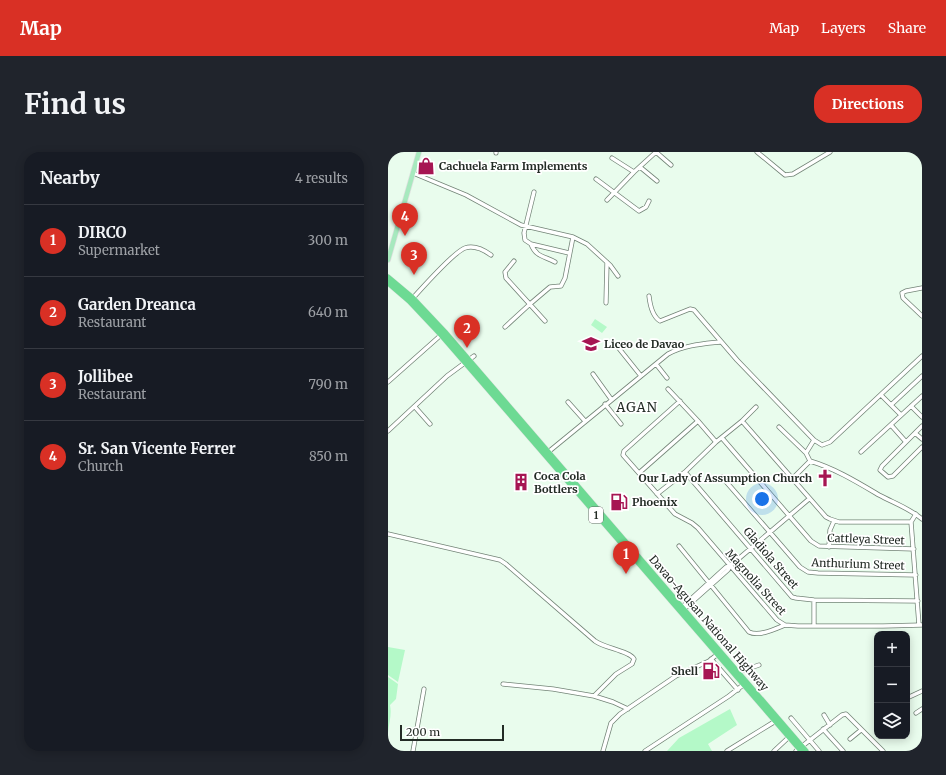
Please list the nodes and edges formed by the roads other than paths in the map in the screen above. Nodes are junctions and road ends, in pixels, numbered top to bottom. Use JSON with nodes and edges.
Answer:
{"nodes":[{"id":1,"x":413,"y":152,"type":"edge"},
{"id":2,"x":758,"y":152,"type":"edge"},
{"id":3,"x":830,"y":152,"type":"edge"},
{"id":4,"x":654,"y":153,"type":"edge"},
{"id":5,"x":419,"y":154,"type":"edge"},
{"id":6,"x":823,"y":154,"type":"edge"},
{"id":7,"x":612,"y":158,"type":"dead end"},
{"id":8,"x":671,"y":164,"type":"dead end"},
{"id":9,"x":640,"y":168,"type":"junction"},
{"id":10,"x":634,"y":172,"type":"junction"},
{"id":11,"x":413,"y":173,"type":"junction"},
{"id":12,"x":596,"y":179,"type":"dead end"},
{"id":13,"x":657,"y":181,"type":"dead end"},
{"id":14,"x":534,"y":192,"type":"dead end"},
{"id":15,"x":614,"y":193,"type":"junction"},
{"id":16,"x":607,"y":200,"type":"dead end"},
{"id":17,"x":649,"y":201,"type":"dead end"},
{"id":18,"x":526,"y":226,"type":"junction"},
{"id":19,"x":573,"y":237,"type":"junction"},
{"id":20,"x":532,"y":244,"type":"junction"},
{"id":21,"x":569,"y":253,"type":"junction"},
{"id":22,"x":491,"y":255,"type":"dead end"},
{"id":23,"x":388,"y":260,"type":"edge"},
{"id":24,"x":514,"y":261,"type":"dead end"},
{"id":25,"x":555,"y":262,"type":"dead end"},
{"id":26,"x":607,"y":262,"type":"junction"},
{"id":27,"x":618,"y":276,"type":"dead end"},
{"id":28,"x":388,"y":277,"type":"edge"},
{"id":29,"x":388,"y":283,"type":"edge"},
{"id":30,"x":922,"y":288,"type":"edge"},
{"id":31,"x":649,"y":296,"type":"dead end"},
{"id":32,"x":412,"y":298,"type":"junction"},
{"id":33,"x":606,"y":303,"type":"dead end"},
{"id":34,"x":530,"y":304,"type":"junction"},
{"id":35,"x":922,"y":316,"type":"edge"},
{"id":36,"x":545,"y":321,"type":"dead end"},
{"id":37,"x":505,"y":327,"type":"dead end"},
{"id":38,"x":441,"y":335,"type":"junction"},
{"id":39,"x":720,"y":342,"type":"junction"},
{"id":40,"x":617,"y":346,"type":"dead end"},
{"id":41,"x":474,"y":356,"type":"dead end"},
{"id":42,"x":922,"y":356,"type":"edge"},
{"id":43,"x":467,"y":361,"type":"junction"},
{"id":44,"x":656,"y":364,"type":"junction"},
{"id":45,"x":593,"y":374,"type":"dead end"},
{"id":46,"x":641,"y":376,"type":"junction"},
{"id":47,"x":922,"y":376,"type":"edge"},
{"id":48,"x":667,"y":378,"type":"dead end"},
{"id":49,"x":388,"y":382,"type":"edge"},
{"id":50,"x":668,"y":389,"type":"dead end"},
{"id":51,"x":882,"y":395,"type":"junction"},
{"id":52,"x":922,"y":396,"type":"edge"},
{"id":53,"x":611,"y":399,"type":"junction"},
{"id":54,"x":680,"y":401,"type":"junction"},
{"id":55,"x":568,"y":402,"type":"dead end"},
{"id":56,"x":605,"y":404,"type":"junction"},
{"id":57,"x":891,"y":405,"type":"junction"},
{"id":58,"x":911,"y":406,"type":"junction"},
{"id":59,"x":415,"y":407,"type":"junction"},
{"id":60,"x":756,"y":407,"type":"dead end"},
{"id":61,"x":901,"y":415,"type":"junction"},
{"id":62,"x":922,"y":417,"type":"edge"},
{"id":63,"x":585,"y":421,"type":"junction"},
{"id":64,"x":698,"y":421,"type":"junction"},
{"id":65,"x":742,"y":421,"type":"junction"},
{"id":66,"x":430,"y":424,"type":"dead end"},
{"id":67,"x":621,"y":424,"type":"dead end"},
{"id":68,"x":891,"y":424,"type":"junction"},
{"id":69,"x":922,"y":426,"type":"edge"},
{"id":70,"x":779,"y":427,"type":"dead end"},
{"id":71,"x":388,"y":431,"type":"edge"},
{"id":72,"x":915,"y":433,"type":"junction"},
{"id":73,"x":722,"y":438,"type":"junction"},
{"id":74,"x":922,"y":439,"type":"edge"},
{"id":75,"x":814,"y":440,"type":"junction"},
{"id":76,"x":716,"y":442,"type":"junction"},
{"id":77,"x":906,"y":442,"type":"junction"},
{"id":78,"x":922,"y":447,"type":"edge"},
{"id":79,"x":861,"y":452,"type":"dead end"},
{"id":80,"x":546,"y":453,"type":"junction"},
{"id":81,"x":806,"y":453,"type":"junction"},
{"id":82,"x":810,"y":460,"type":"junction"},
{"id":83,"x":684,"y":472,"type":"junction"},
{"id":84,"x":640,"y":473,"type":"junction"},
{"id":85,"x":722,"y":477,"type":"dead end"},
{"id":86,"x":792,"y":479,"type":"junction"},
{"id":87,"x":657,"y":494,"type":"junction"},
{"id":88,"x":809,"y":499,"type":"junction"},
{"id":89,"x":916,"y":514,"type":"junction"},
{"id":90,"x":789,"y":515,"type":"junction"},
{"id":91,"x":922,"y":519,"type":"edge"},
{"id":92,"x":834,"y":521,"type":"junction"},
{"id":93,"x":911,"y":522,"type":"junction"},
{"id":94,"x":770,"y":532,"type":"junction"},
{"id":95,"x":388,"y":534,"type":"edge"},
{"id":96,"x":679,"y":546,"type":"dead end"},
{"id":97,"x":828,"y":548,"type":"junction"},
{"id":98,"x":750,"y":549,"type":"junction"},
{"id":99,"x":914,"y":549,"type":"junction"},
{"id":100,"x":730,"y":566,"type":"junction"},
{"id":101,"x":916,"y":575,"type":"junction"},
{"id":102,"x":710,"y":583,"type":"junction"},
{"id":103,"x":814,"y":600,"type":"junction"},
{"id":104,"x":918,"y":600,"type":"junction"},
{"id":105,"x":682,"y":609,"type":"junction"},
{"id":106,"x":785,"y":625,"type":"junction"},
{"id":107,"x":921,"y":625,"type":"edge"},
{"id":108,"x":814,"y":626,"type":"junction"},
{"id":109,"x":719,"y":653,"type":"junction"},
{"id":110,"x":712,"y":659,"type":"junction"},
{"id":111,"x":759,"y":665,"type":"dead end"},
{"id":112,"x":738,"y":672,"type":"junction"},
{"id":113,"x":503,"y":684,"type":"dead end"},
{"id":114,"x":743,"y":685,"type":"junction"},
{"id":115,"x":424,"y":689,"type":"dead end"},
{"id":116,"x":738,"y":690,"type":"junction"},
{"id":117,"x":922,"y":690,"type":"edge"},
{"id":118,"x":594,"y":696,"type":"junction"},
{"id":119,"x":910,"y":696,"type":"edge"},
{"id":120,"x":628,"y":709,"type":"junction"},
{"id":121,"x":922,"y":709,"type":"edge"},
{"id":122,"x":916,"y":713,"type":"dead end"},
{"id":123,"x":824,"y":715,"type":"dead end"},
{"id":124,"x":791,"y":718,"type":"dead end"},
{"id":125,"x":774,"y":722,"type":"junction"},
{"id":126,"x":830,"y":725,"type":"junction"},
{"id":127,"x":823,"y":730,"type":"junction"},
{"id":128,"x":861,"y":730,"type":"junction"},
{"id":129,"x":789,"y":737,"type":"junction"},
{"id":130,"x":850,"y":739,"type":"dead end"},
{"id":131,"x":810,"y":740,"type":"junction"},
{"id":132,"x":799,"y":749,"type":"edge"},
{"id":133,"x":413,"y":751,"type":"edge"},
{"id":134,"x":603,"y":751,"type":"edge"},
{"id":135,"x":644,"y":751,"type":"edge"},
{"id":136,"x":727,"y":751,"type":"edge"},
{"id":137,"x":774,"y":751,"type":"edge"},
{"id":138,"x":806,"y":751,"type":"edge"},
{"id":139,"x":819,"y":751,"type":"edge"},
{"id":140,"x":843,"y":751,"type":"edge"},
{"id":141,"x":883,"y":751,"type":"edge"}],
"edges":[{"from":1,"to":5,"type":"street"},
{"from":2,"to":6,"type":"street"},
{"from":3,"to":6,"type":"street"},
{"from":4,"to":8,"type":"street"},
{"from":4,"to":9,"type":"street"},
{"from":5,"to":11,"type":"main road"},
{"from":7,"to":10,"type":"street"},
{"from":9,"to":10,"type":"street"},
{"from":9,"to":13,"type":"street"},
{"from":10,"to":15,"type":"street"},
{"from":11,"to":18,"type":"street"},
{"from":11,"to":23,"type":"main road"},
{"from":12,"to":15,"type":"street"},
{"from":14,"to":18,"type":"street"},
{"from":15,"to":16,"type":"street"},
{"from":15,"to":17,"type":"street"},
{"from":18,"to":19,"type":"street"},
{"from":18,"to":20,"type":"street"},
{"from":19,"to":21,"type":"street"},
{"from":19,"to":26,"type":"street"},
{"from":20,"to":21,"type":"street"},
{"from":20,"to":25,"type":"street"},
{"from":21,"to":34,"type":"street"},
{"from":22,"to":32,"type":"street"},
{"from":24,"to":34,"type":"street"},
{"from":26,"to":27,"type":"street"},
{"from":26,"to":33,"type":"street"},
{"from":28,"to":32,"type":"highway","name":"Davao-Agusan National Highway","number":"1"},
{"from":29,"to":38,"type":"highway","name":"Davao-Agusan National Highway","number":"1"},
{"from":30,"to":35,"type":"street"},
{"from":31,"to":39,"type":"street"},
{"from":32,"to":43,"type":"highway","name":"Davao-Agusan National Highway","number":"1"},
{"from":34,"to":36,"type":"street"},
{"from":34,"to":37,"type":"street"},
{"from":38,"to":43,"type":"highway","name":"Davao-Agusan National Highway","number":"1"},
{"from":38,"to":49,"type":"street"},
{"from":39,"to":44,"type":"street"},
{"from":39,"to":75,"type":"street"},
{"from":40,"to":46,"type":"street"},
{"from":41,"to":43,"type":"street"},
{"from":42,"to":51,"type":"street"},
{"from":43,"to":59,"type":"street"},
{"from":43,"to":80,"type":"highway","name":"Davao-Agusan National Highway","number":"1"},
{"from":44,"to":46,"type":"street"},
{"from":44,"to":48,"type":"street"},
{"from":45,"to":53,"type":"street"},
{"from":46,"to":53,"type":"street"},
{"from":47,"to":57,"type":"street"},
{"from":50,"to":54,"type":"street"},
{"from":51,"to":57,"type":"street"},
{"from":51,"to":75,"type":"street"},
{"from":52,"to":58,"type":"street"},
{"from":53,"to":56,"type":"street"},
{"from":54,"to":64,"type":"street"},
{"from":54,"to":84,"type":"street","name":"Magnolia Street"},
{"from":55,"to":63,"type":"street"},
{"from":56,"to":63,"type":"street"},
{"from":56,"to":67,"type":"street"},
{"from":57,"to":61,"type":"street"},
{"from":58,"to":61,"type":"street"},
{"from":58,"to":62,"type":"street"},
{"from":59,"to":66,"type":"street"},
{"from":59,"to":71,"type":"street"},
{"from":60,"to":65,"type":"street"},
{"from":61,"to":68,"type":"street"},
{"from":63,"to":80,"type":"street"},
{"from":64,"to":76,"type":"street"},
{"from":64,"to":84,"type":"street"},
{"from":65,"to":73,"type":"street"},
{"from":65,"to":86,"type":"street"},
{"from":68,"to":77,"type":"street"},
{"from":68,"to":79,"type":"street"},
{"from":69,"to":72,"type":"street"},
{"from":70,"to":81,"type":"street"},
{"from":72,"to":74,"type":"street"},
{"from":72,"to":77,"type":"street"},
{"from":73,"to":76,"type":"street"},
{"from":73,"to":90,"type":"street","name":"Cattleya Street"},
{"from":75,"to":81,"type":"street"},
{"from":76,"to":83,"type":"street"},
{"from":77,"to":78,"type":"street"},
{"from":80,"to":105,"type":"highway","name":"Davao-Agusan National Highway","number":"1"},
{"from":81,"to":82,"type":"street"},
{"from":82,"to":86,"type":"street"},
{"from":82,"to":89,"type":"street"},
{"from":83,"to":87,"type":"street"},
{"from":83,"to":98,"type":"street","name":"Gladiola Street"},
{"from":84,"to":87,"type":"street","name":"Magnolia Street"},
{"from":85,"to":94,"type":"street","name":"Anthurium Street"},
{"from":86,"to":88,"type":"street"},
{"from":87,"to":100,"type":"street","name":"Magnolia Street"},
{"from":88,"to":90,"type":"street"},
{"from":88,"to":92,"type":"street"},
{"from":89,"to":91,"type":"street"},
{"from":89,"to":93,"type":"street"},
{"from":90,"to":94,"type":"street"},
{"from":90,"to":97,"type":"street","name":"Cattleya Street"},
{"from":92,"to":93,"type":"street"},
{"from":92,"to":97,"type":"street"},
{"from":93,"to":99,"type":"street"},
{"from":94,"to":98,"type":"street"},
{"from":94,"to":101,"type":"street","name":"Anthurium Street"},
{"from":95,"to":118,"type":"street"},
{"from":96,"to":102,"type":"street"},
{"from":97,"to":99,"type":"street","name":"Cattleya Street"},
{"from":98,"to":100,"type":"street"},
{"from":98,"to":103,"type":"street","name":"Gladiola Street"},
{"from":99,"to":101,"type":"street"},
{"from":100,"to":102,"type":"street"},
{"from":100,"to":106,"type":"street","name":"Magnolia Street"},
{"from":101,"to":104,"type":"street"},
{"from":102,"to":105,"type":"street"},
{"from":102,"to":106,"type":"street"},
{"from":103,"to":104,"type":"street","name":"Gladiola Street"},
{"from":103,"to":108,"type":"street"},
{"from":104,"to":107,"type":"street"},
{"from":105,"to":109,"type":"highway","name":"Davao-Agusan National Highway","number":"1"},
{"from":106,"to":108,"type":"street","name":"Magnolia Street"},
{"from":107,"to":108,"type":"street","name":"Magnolia Street"},
{"from":109,"to":110,"type":"street"},
{"from":109,"to":112,"type":"highway","name":"Davao-Agusan National Highway","number":"1"},
{"from":109,"to":114,"type":"highway","name":"Davao-Agusan National Highway","number":"1"},
{"from":110,"to":116,"type":"street"},
{"from":110,"to":120,"type":"street"},
{"from":111,"to":112,"type":"street"},
{"from":112,"to":132,"type":"highway","name":"Davao-Agusan National Highway","number":"1"},
{"from":113,"to":118,"type":"street"},
{"from":114,"to":116,"type":"street"},
{"from":114,"to":125,"type":"highway","name":"Davao-Agusan National Highway","number":"1"},
{"from":115,"to":133,"type":"street"},
{"from":116,"to":135,"type":"street"},
{"from":117,"to":119,"type":"street"},
{"from":118,"to":120,"type":"street"},
{"from":120,"to":134,"type":"street"},
{"from":121,"to":122,"type":"street"},
{"from":123,"to":126,"type":"street"},
{"from":124,"to":131,"type":"street"},
{"from":125,"to":129,"type":"highway","name":"Davao-Agusan National Highway","number":"1"},
{"from":125,"to":136,"type":"street"},
{"from":126,"to":127,"type":"street"},
{"from":126,"to":128,"type":"street"},
{"from":127,"to":131,"type":"street"},
{"from":127,"to":140,"type":"street"},
{"from":128,"to":130,"type":"street"},
{"from":128,"to":141,"type":"street"},
{"from":129,"to":132,"type":"highway","name":"Davao-Agusan National Highway","number":"1"},
{"from":129,"to":137,"type":"street"},
{"from":131,"to":132,"type":"street"},
{"from":131,"to":139,"type":"street"},
{"from":132,"to":138,"type":"highway","name":"Davao-Agusan National Highway","number":"1"}]}
